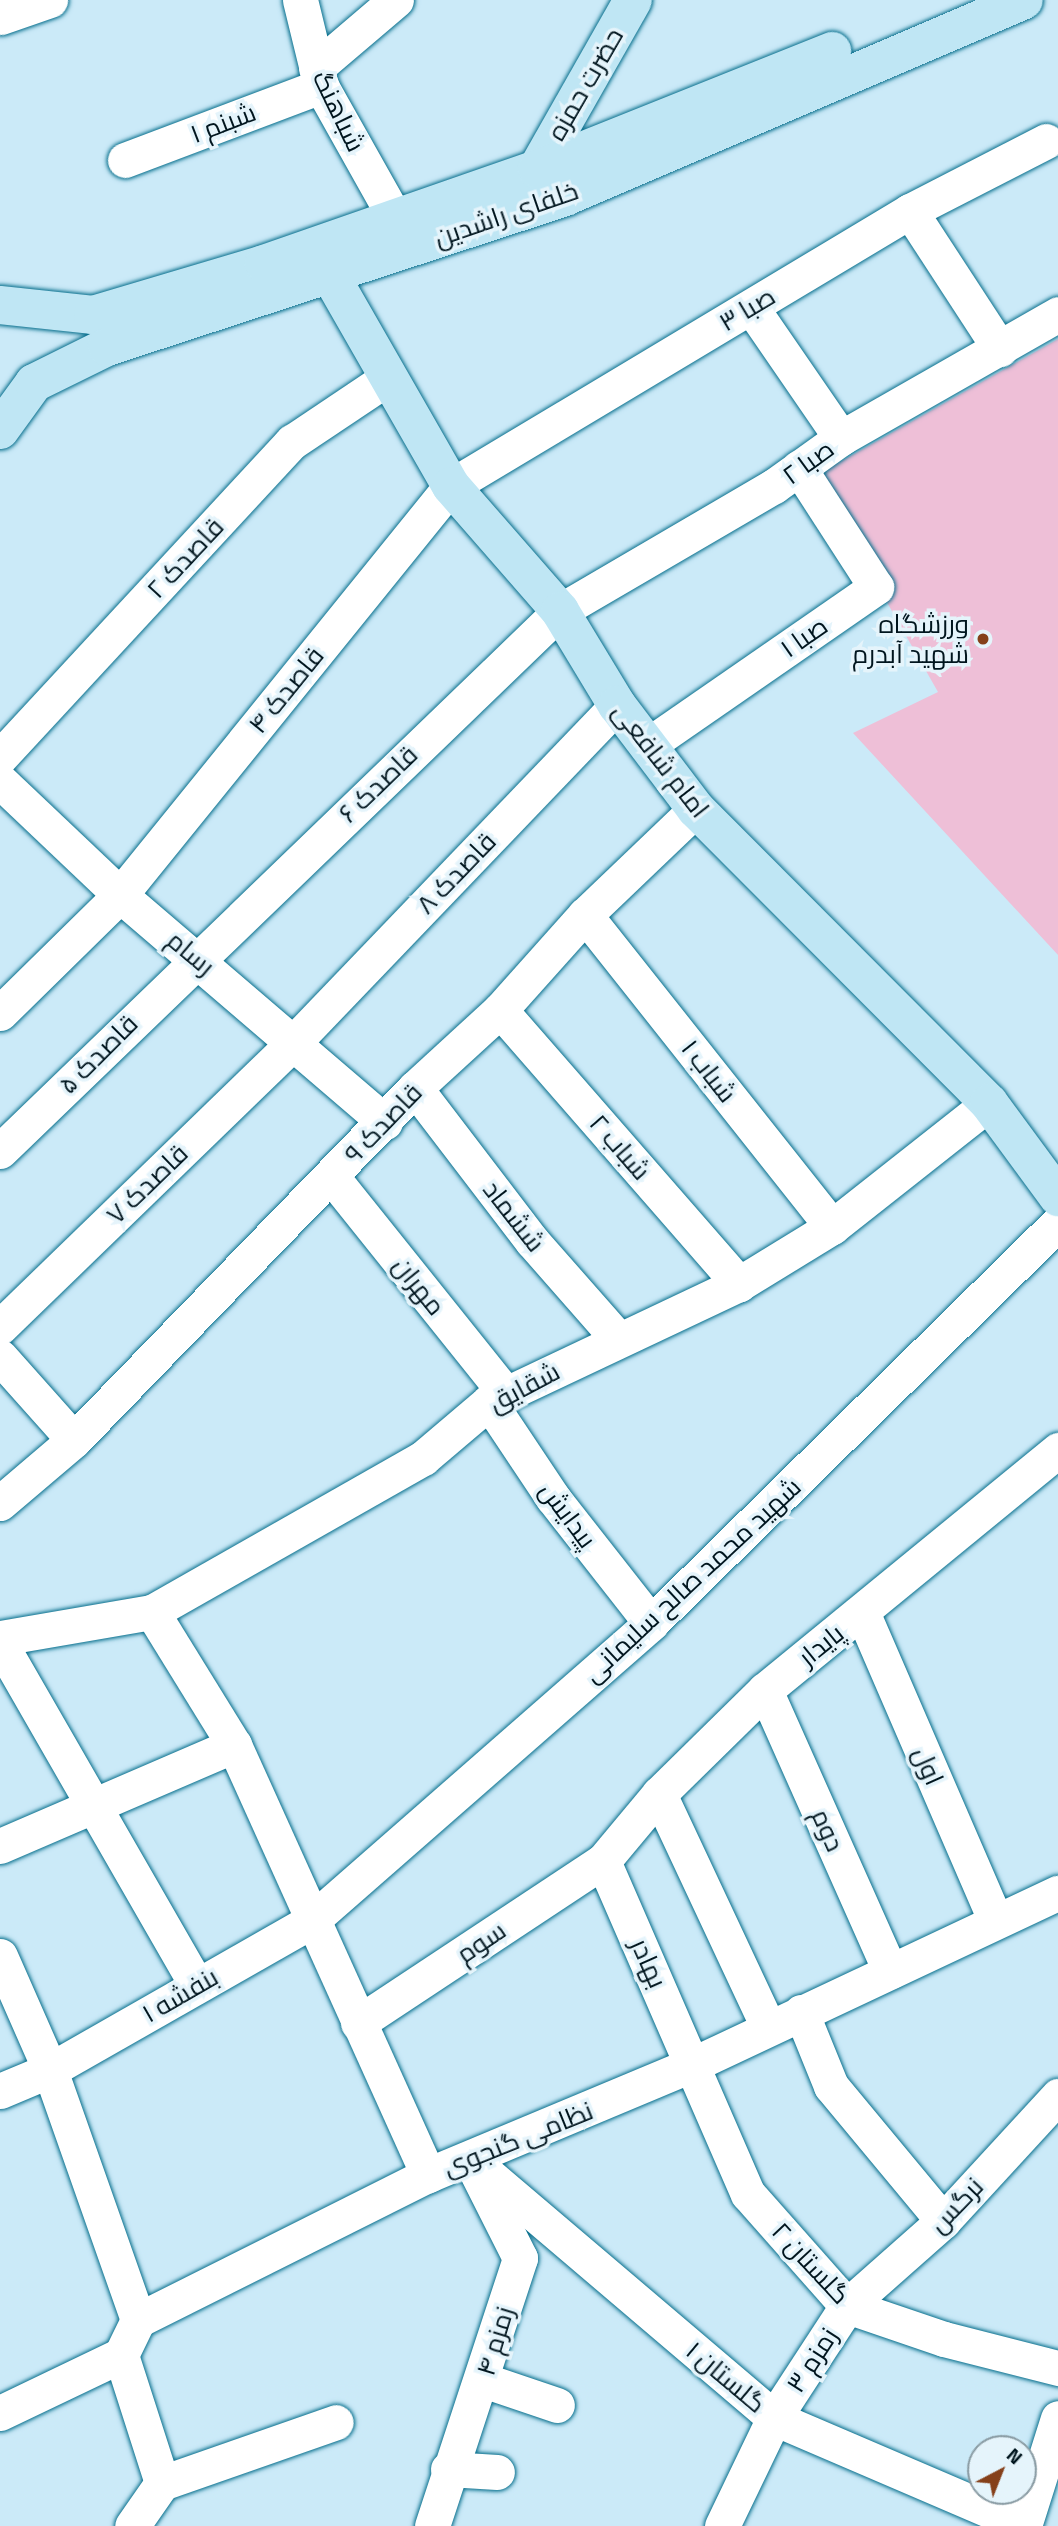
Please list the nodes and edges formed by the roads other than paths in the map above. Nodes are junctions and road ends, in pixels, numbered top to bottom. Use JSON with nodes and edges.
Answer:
{"nodes":[{"id":1,"x":1,"y":0,"type":"edge"},
{"id":2,"x":50,"y":0,"type":"edge"},
{"id":3,"x":300,"y":0,"type":"edge"},
{"id":4,"x":396,"y":0,"type":"edge"},
{"id":5,"x":633,"y":0,"type":"edge"},
{"id":6,"x":953,"y":0,"type":"edge"},
{"id":7,"x":1024,"y":0,"type":"edge"},
{"id":8,"x":1,"y":17,"type":"edge"},
{"id":9,"x":0,"y":29,"type":"edge"},
{"id":10,"x":319,"y":77,"type":"junction"},
{"id":11,"x":1046,"y":141,"type":"dead end"},
{"id":12,"x":125,"y":160,"type":"dead end"},
{"id":13,"x":537,"y":169,"type":"junction"},
{"id":14,"x":910,"y":211,"type":"junction"},
{"id":15,"x":394,"y":216,"type":"junction"},
{"id":16,"x":329,"y":273,"type":"junction"},
{"id":17,"x":0,"y":305,"type":"edge"},
{"id":18,"x":751,"y":307,"type":"junction"},
{"id":19,"x":1058,"y":314,"type":"edge"},
{"id":20,"x":1000,"y":349,"type":"junction"},
{"id":21,"x":386,"y":379,"type":"junction"},
{"id":22,"x":0,"y":430,"type":"edge"},
{"id":23,"x":841,"y":438,"type":"junction"},
{"id":24,"x":799,"y":468,"type":"junction"},
{"id":25,"x":452,"y":485,"type":"junction"},
{"id":26,"x":560,"y":611,"type":"junction"},
{"id":27,"x":617,"y":705,"type":"junction"},
{"id":28,"x":651,"y":743,"type":"junction"},
{"id":29,"x":0,"y":757,"type":"edge"},
{"id":30,"x":0,"y":781,"type":"edge"},
{"id":31,"x":696,"y":809,"type":"junction"},
{"id":32,"x":120,"y":895,"type":"junction"},
{"id":33,"x":585,"y":915,"type":"junction"},
{"id":34,"x":196,"y":957,"type":"junction"},
{"id":35,"x":500,"y":1010,"type":"junction"},
{"id":36,"x":0,"y":1013,"type":"edge"},
{"id":37,"x":295,"y":1041,"type":"junction"},
{"id":38,"x":415,"y":1088,"type":"junction"},
{"id":39,"x":989,"y":1103,"type":"junction"},
{"id":40,"x":385,"y":1122,"type":"junction"},
{"id":41,"x":0,"y":1151,"type":"edge"},
{"id":42,"x":332,"y":1177,"type":"junction"},
{"id":43,"x":1058,"y":1197,"type":"edge"},
{"id":44,"x":1058,"y":1223,"type":"edge"},
{"id":45,"x":832,"y":1227,"type":"junction"},
{"id":46,"x":739,"y":1284,"type":"junction"},
{"id":47,"x":0,"y":1327,"type":"edge"},
{"id":48,"x":618,"y":1339,"type":"junction"},
{"id":49,"x":0,"y":1357,"type":"edge"},
{"id":50,"x":497,"y":1398,"type":"junction"},
{"id":51,"x":74,"y":1440,"type":"junction"},
{"id":52,"x":1058,"y":1450,"type":"edge"},
{"id":53,"x":0,"y":1503,"type":"edge"},
{"id":54,"x":152,"y":1612,"type":"junction"},
{"id":55,"x":862,"y":1612,"type":"junction"},
{"id":56,"x":651,"y":1623,"type":"junction"},
{"id":57,"x":0,"y":1638,"type":"edge"},
{"id":58,"x":0,"y":1643,"type":"edge"},
{"id":59,"x":765,"y":1690,"type":"junction"},
{"id":60,"x":234,"y":1745,"type":"junction"},
{"id":61,"x":659,"y":1794,"type":"junction"},
{"id":62,"x":92,"y":1804,"type":"junction"},
{"id":63,"x":0,"y":1846,"type":"edge"},
{"id":64,"x":603,"y":1861,"type":"junction"},
{"id":65,"x":1058,"y":1893,"type":"edge"},
{"id":66,"x":995,"y":1920,"type":"junction"},
{"id":67,"x":311,"y":1921,"type":"junction"},
{"id":68,"x":0,"y":1956,"type":"edge"},
{"id":69,"x":890,"y":1971,"type":"junction"},
{"id":70,"x":197,"y":1985,"type":"junction"},
{"id":71,"x":801,"y":2012,"type":"junction"},
{"id":72,"x":359,"y":2023,"type":"junction"},
{"id":73,"x":768,"y":2027,"type":"junction"},
{"id":74,"x":694,"y":2064,"type":"junction"},
{"id":75,"x":50,"y":2070,"type":"junction"},
{"id":76,"x":0,"y":2091,"type":"edge"},
{"id":77,"x":1058,"y":2095,"type":"edge"},
{"id":78,"x":471,"y":2160,"type":"junction"},
{"id":79,"x":428,"y":2175,"type":"junction"},
{"id":80,"x":943,"y":2221,"type":"junction"},
{"id":81,"x":847,"y":2306,"type":"junction"},
{"id":82,"x":138,"y":2320,"type":"junction"},
{"id":83,"x":121,"y":2355,"type":"junction"},
{"id":84,"x":1058,"y":2368,"type":"edge"},
{"id":85,"x":484,"y":2380,"type":"junction"},
{"id":86,"x":557,"y":2405,"type":"dead end"},
{"id":87,"x":0,"y":2413,"type":"edge"},
{"id":88,"x":774,"y":2418,"type":"junction"},
{"id":89,"x":1058,"y":2418,"type":"edge"},
{"id":90,"x":336,"y":2422,"type":"dead end"},
{"id":91,"x":448,"y":2469,"type":"junction"},
{"id":92,"x":497,"y":2472,"type":"dead end"},
{"id":93,"x":162,"y":2483,"type":"junction"},
{"id":94,"x":132,"y":2526,"type":"edge"},
{"id":95,"x":432,"y":2526,"type":"edge"},
{"id":96,"x":722,"y":2526,"type":"edge"},
{"id":97,"x":1024,"y":2526,"type":"edge"}],
"edges":[{"from":1,"to":8,"type":"street"},
{"from":2,"to":8,"type":"street"},
{"from":3,"to":10,"type":"street","name":"شباهنگ"},
{"from":4,"to":10,"type":"street","name":"شبنم ۱"},
{"from":5,"to":13,"type":"main road","name":"حضرت حمزه"},
{"from":6,"to":13,"type":"main road","name":"خلفای راشدین"},
{"from":7,"to":16,"type":"main road","name":"خلفای راشدین"},
{"from":8,"to":9,"type":"street"},
{"from":10,"to":12,"type":"street","name":"شبنم ۱"},
{"from":10,"to":15,"type":"street","name":"شباهنگ"},
{"from":11,"to":14,"type":"street","name":"صبا ۳"},
{"from":13,"to":15,"type":"main road","name":"خلفای راشدین"},
{"from":14,"to":18,"type":"street","name":"صبا ۳"},
{"from":14,"to":20,"type":"street"},
{"from":15,"to":17,"type":"main road","name":"خلفای راشدین"},
{"from":16,"to":21,"type":"main road","name":"امام شافعی"},
{"from":16,"to":22,"type":"main road","name":"خلفای راشدین"},
{"from":18,"to":23,"type":"street"},
{"from":18,"to":25,"type":"street","name":"صبا ۳"},
{"from":19,"to":20,"type":"street","name":"صبا ۲"},
{"from":20,"to":23,"type":"street","name":"صبا ۲"},
{"from":21,"to":25,"type":"main road","name":"امام شافعی"},
{"from":21,"to":29,"type":"street","name":"قاصدک ۲"},
{"from":23,"to":24,"type":"street","name":"صبا ۲"},
{"from":24,"to":26,"type":"street","name":"صبا ۲"},
{"from":24,"to":28,"type":"street","name":"صبا ۱"},
{"from":25,"to":26,"type":"main road","name":"امام شافعی"},
{"from":25,"to":32,"type":"street","name":"قاصدک ۴"},
{"from":26,"to":27,"type":"main road","name":"امام شافعی"},
{"from":26,"to":34,"type":"street","name":"قاصدک ۶"},
{"from":27,"to":28,"type":"main road","name":"امام شافعی"},
{"from":27,"to":37,"type":"street","name":"قاصدک ۸"},
{"from":28,"to":31,"type":"main road","name":"امام شافعی"},
{"from":30,"to":32,"type":"street","name":"رسام"},
{"from":31,"to":33,"type":"street","name":"قاصدک ۹"},
{"from":31,"to":39,"type":"main road","name":"امام شافعی"},
{"from":32,"to":34,"type":"street","name":"رسام"},
{"from":32,"to":36,"type":"street","name":"قاصدک ۴"},
{"from":33,"to":35,"type":"street","name":"قاصدک ۹"},
{"from":33,"to":45,"type":"street","name":"شباب ۱"},
{"from":34,"to":37,"type":"street","name":"رسام"},
{"from":34,"to":41,"type":"street","name":"قاصدک ۵"},
{"from":35,"to":38,"type":"street","name":"قاصدک ۹"},
{"from":35,"to":46,"type":"street","name":"شباب ۲"},
{"from":37,"to":40,"type":"street","name":"رسام"},
{"from":37,"to":47,"type":"street","name":"قاصدک ۷"},
{"from":38,"to":40,"type":"street","name":"قاصدک ۹"},
{"from":38,"to":48,"type":"street","name":"ششماد"},
{"from":39,"to":43,"type":"main road","name":"امام شافعی"},
{"from":39,"to":45,"type":"street","name":"شقایق"},
{"from":40,"to":42,"type":"street","name":"قاصدک ۹"},
{"from":42,"to":50,"type":"street","name":"مهران"},
{"from":42,"to":51,"type":"street","name":"قاصدک ۹"},
{"from":44,"to":56,"type":"street","name":"شهید محمد صالح سلیمانی"},
{"from":45,"to":46,"type":"street","name":"شقایق"},
{"from":46,"to":48,"type":"street","name":"شقایق"},
{"from":48,"to":50,"type":"street","name":"شقایق"},
{"from":49,"to":51,"type":"street"},
{"from":50,"to":54,"type":"street","name":"شقایق"},
{"from":50,"to":56,"type":"street","name":"پیدایش"},
{"from":51,"to":53,"type":"street","name":"قاصدک ۹"},
{"from":52,"to":55,"type":"street","name":"پایدار"},
{"from":54,"to":57,"type":"street","name":"شقایق"},
{"from":54,"to":60,"type":"street"},
{"from":55,"to":59,"type":"street","name":"پایدار"},
{"from":55,"to":66,"type":"street","name":"اول"},
{"from":56,"to":67,"type":"street","name":"شهید محمد صالح سلیمانی"},
{"from":58,"to":62,"type":"street"},
{"from":59,"to":61,"type":"street","name":"پایدار"},
{"from":59,"to":69,"type":"street","name":"دوم"},
{"from":60,"to":62,"type":"street"},
{"from":60,"to":67,"type":"street"},
{"from":61,"to":64,"type":"street","name":"پایدار"},
{"from":61,"to":73,"type":"street"},
{"from":62,"to":63,"type":"street"},
{"from":62,"to":70,"type":"street"},
{"from":64,"to":72,"type":"street","name":"سوم"},
{"from":64,"to":74,"type":"street","name":"بهادر"},
{"from":65,"to":66,"type":"street","name":"نظامی گنجوی"},
{"from":66,"to":69,"type":"street","name":"نظامی گنجوی"},
{"from":67,"to":70,"type":"street","name":"بنفشه ۱"},
{"from":67,"to":72,"type":"street"},
{"from":68,"to":75,"type":"street"},
{"from":69,"to":71,"type":"street","name":"نظامی گنجوی"},
{"from":70,"to":75,"type":"street","name":"بنفشه ۱"},
{"from":71,"to":73,"type":"street","name":"نظامی گنجوی"},
{"from":71,"to":80,"type":"street"},
{"from":72,"to":79,"type":"street"},
{"from":73,"to":74,"type":"street","name":"نظامی گنجوی"},
{"from":74,"to":78,"type":"street","name":"نظامی گنجوی"},
{"from":74,"to":81,"type":"street","name":"گلستان ۲"},
{"from":75,"to":76,"type":"street","name":"بنفشه ۱"},
{"from":75,"to":82,"type":"street"},
{"from":77,"to":80,"type":"street","name":"نرگس"},
{"from":78,"to":79,"type":"street","name":"نظامی گنجوی"},
{"from":78,"to":85,"type":"street","name":"زمزم ۴"},
{"from":78,"to":88,"type":"street","name":"گلستان ۱"},
{"from":79,"to":82,"type":"street","name":"نظامی گنجوی"},
{"from":80,"to":81,"type":"street","name":"نرگس"},
{"from":81,"to":84,"type":"street","name":"گلستان ۲"},
{"from":81,"to":88,"type":"street","name":"زمزم ۳"},
{"from":82,"to":83,"type":"street"},
{"from":83,"to":87,"type":"street"},
{"from":83,"to":93,"type":"street"},
{"from":85,"to":86,"type":"street"},
{"from":85,"to":91,"type":"street","name":"زمزم ۴"},
{"from":88,"to":96,"type":"street","name":"زمزم ۳"},
{"from":88,"to":97,"type":"street","name":"گلستان ۱"},
{"from":89,"to":97,"type":"street"},
{"from":90,"to":93,"type":"street"},
{"from":91,"to":92,"type":"street"},
{"from":91,"to":95,"type":"street","name":"زمزم ۴"},
{"from":93,"to":94,"type":"street"}]}
